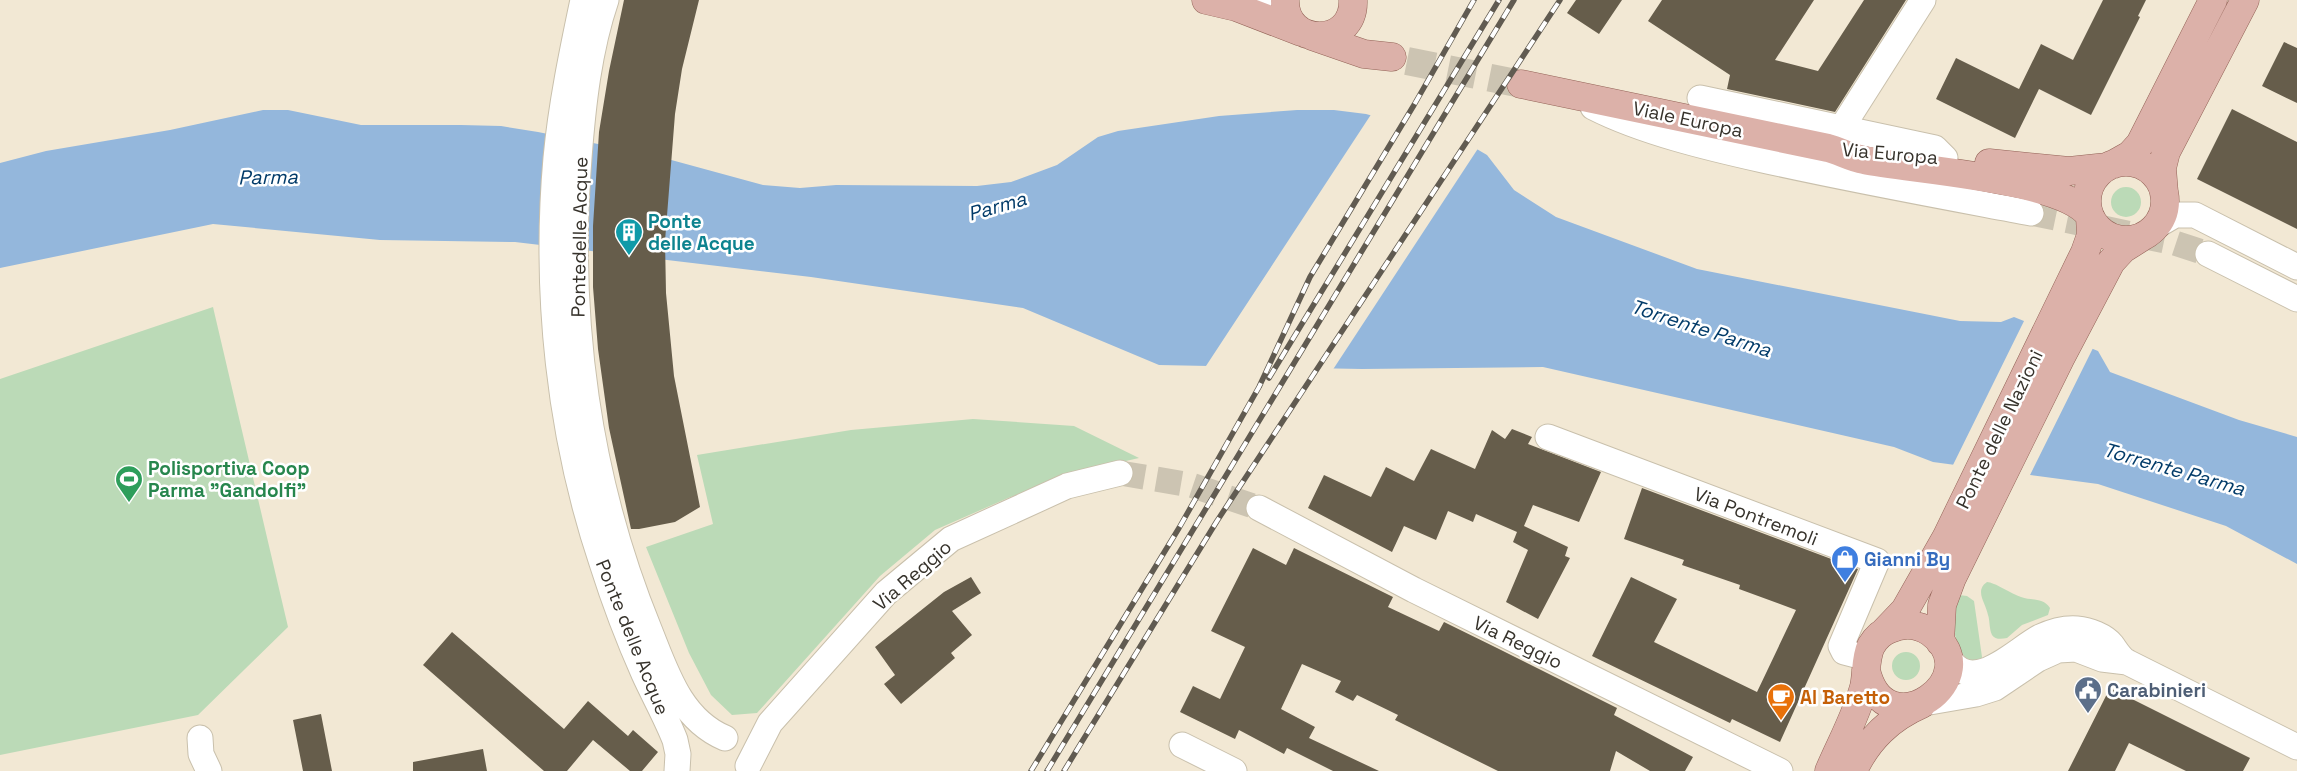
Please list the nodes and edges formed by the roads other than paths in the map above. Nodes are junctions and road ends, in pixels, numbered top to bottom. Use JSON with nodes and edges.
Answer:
{"nodes":[{"id":1,"x":583,"y":0,"type":"edge"},
{"id":2,"x":606,"y":0,"type":"edge"},
{"id":3,"x":1206,"y":0,"type":"edge"},
{"id":4,"x":1285,"y":0,"type":"edge"},
{"id":5,"x":1923,"y":0,"type":"edge"},
{"id":6,"x":2212,"y":0,"type":"edge"},
{"id":7,"x":2245,"y":0,"type":"edge"},
{"id":8,"x":1255,"y":2,"type":"edge"},
{"id":9,"x":1354,"y":2,"type":"edge"},
{"id":10,"x":1305,"y":33,"type":"junction"},
{"id":11,"x":1521,"y":84,"type":"tunnel mouth"},
{"id":12,"x":1549,"y":90,"type":"junction"},
{"id":13,"x":1700,"y":98,"type":"dead end"},
{"id":14,"x":1834,"y":138,"type":"junction"},
{"id":15,"x":2110,"y":166,"type":"junction"},
{"id":16,"x":2164,"y":193,"type":"junction"},
{"id":17,"x":2031,"y":213,"type":"tunnel mouth"},
{"id":18,"x":2090,"y":216,"type":"junction"},
{"id":19,"x":2149,"y":232,"type":"junction"},
{"id":20,"x":2208,"y":254,"type":"tunnel mouth"},
{"id":21,"x":2297,"y":267,"type":"edge"},
{"id":22,"x":2297,"y":300,"type":"edge"},
{"id":23,"x":1548,"y":437,"type":"dead end"},
{"id":24,"x":1120,"y":473,"type":"tunnel mouth"},
{"id":25,"x":590,"y":477,"type":"junction"},
{"id":26,"x":1259,"y":508,"type":"tunnel mouth"},
{"id":27,"x":1948,"y":559,"type":"junction"},
{"id":28,"x":1884,"y":632,"type":"junction"},
{"id":29,"x":1942,"y":646,"type":"junction"},
{"id":30,"x":2128,"y":662,"type":"junction"},
{"id":31,"x":1867,"y":664,"type":"junction"},
{"id":32,"x":1924,"y":703,"type":"junction"},
{"id":33,"x":770,"y":723,"type":"junction"},
{"id":34,"x":200,"y":738,"type":"dead end"},
{"id":35,"x":728,"y":740,"type":"junction"},
{"id":36,"x":1182,"y":745,"type":"dead end"},
{"id":37,"x":2297,"y":747,"type":"edge"},
{"id":38,"x":1835,"y":767,"type":"edge"},
{"id":39,"x":748,"y":769,"type":"edge"},
{"id":40,"x":677,"y":770,"type":"edge"},
{"id":41,"x":209,"y":771,"type":"edge"},
{"id":42,"x":1234,"y":771,"type":"edge"},
{"id":43,"x":1780,"y":771,"type":"edge"}],
"edges":[{"from":1,"to":25,"type":"street","name":"Ponte delle Acque"},
{"from":2,"to":25,"type":"street","name":"Pontedelle Acque"},
{"from":3,"to":8,"type":"main road"},
{"from":4,"to":10,"type":"main road"},
{"from":5,"to":14,"type":"street"},
{"from":6,"to":15,"type":"main road"},
{"from":7,"to":16,"type":"main road"},
{"from":8,"to":10,"type":"main road"},
{"from":9,"to":10,"type":"main road"},
{"from":9,"to":10,"type":"main road"},
{"from":11,"to":12,"type":"main road","name":"Via Europa"},
{"from":12,"to":14,"type":"main road","name":"Viale Europa"},
{"from":12,"to":17,"type":"street","name":"Via Europa"},
{"from":13,"to":14,"type":"street"},
{"from":14,"to":15,"type":"main road","name":"Via Europa"},
{"from":14,"to":18,"type":"main road","name":"Via Europa"},
{"from":15,"to":16,"type":"main road"},
{"from":15,"to":18,"type":"main road"},
{"from":16,"to":19,"type":"main road"},
{"from":18,"to":19,"type":"main road"},
{"from":18,"to":27,"type":"main road","name":"Ponte delle Nazioni"},
{"from":19,"to":21,"type":"street"},
{"from":19,"to":27,"type":"main road","name":"Ponte delle Nazioni"},
{"from":20,"to":22,"type":"street"},
{"from":23,"to":31,"type":"street","name":"Via Pontremoli"},
{"from":24,"to":33,"type":"street","name":"Via Reggio"},
{"from":25,"to":35,"type":"street","name":"Ponte delle Acque"},
{"from":25,"to":40,"type":"street","name":"Ponte delle Acque"},
{"from":26,"to":43,"type":"street","name":"Via Reggio"},
{"from":27,"to":28,"type":"main road","name":"Ponte delle Nazioni"},
{"from":27,"to":29,"type":"main road","name":"Ponte delle Nazioni"},
{"from":28,"to":29,"type":"main road"},
{"from":28,"to":31,"type":"main road"},
{"from":29,"to":30,"type":"street"},
{"from":29,"to":32,"type":"main road"},
{"from":30,"to":32,"type":"street"},
{"from":30,"to":37,"type":"street"},
{"from":31,"to":32,"type":"main road"},
{"from":31,"to":38,"type":"main road"},
{"from":32,"to":38,"type":"main road"},
{"from":33,"to":35,"type":"street","name":"Via Reggio"},
{"from":33,"to":39,"type":"street","name":"Via Reggio"},
{"from":34,"to":41,"type":"street"},
{"from":35,"to":39,"type":"street","name":"Via Reggio"},
{"from":35,"to":40,"type":"street","name":"Via Reggio"},
{"from":36,"to":42,"type":"street"}]}
